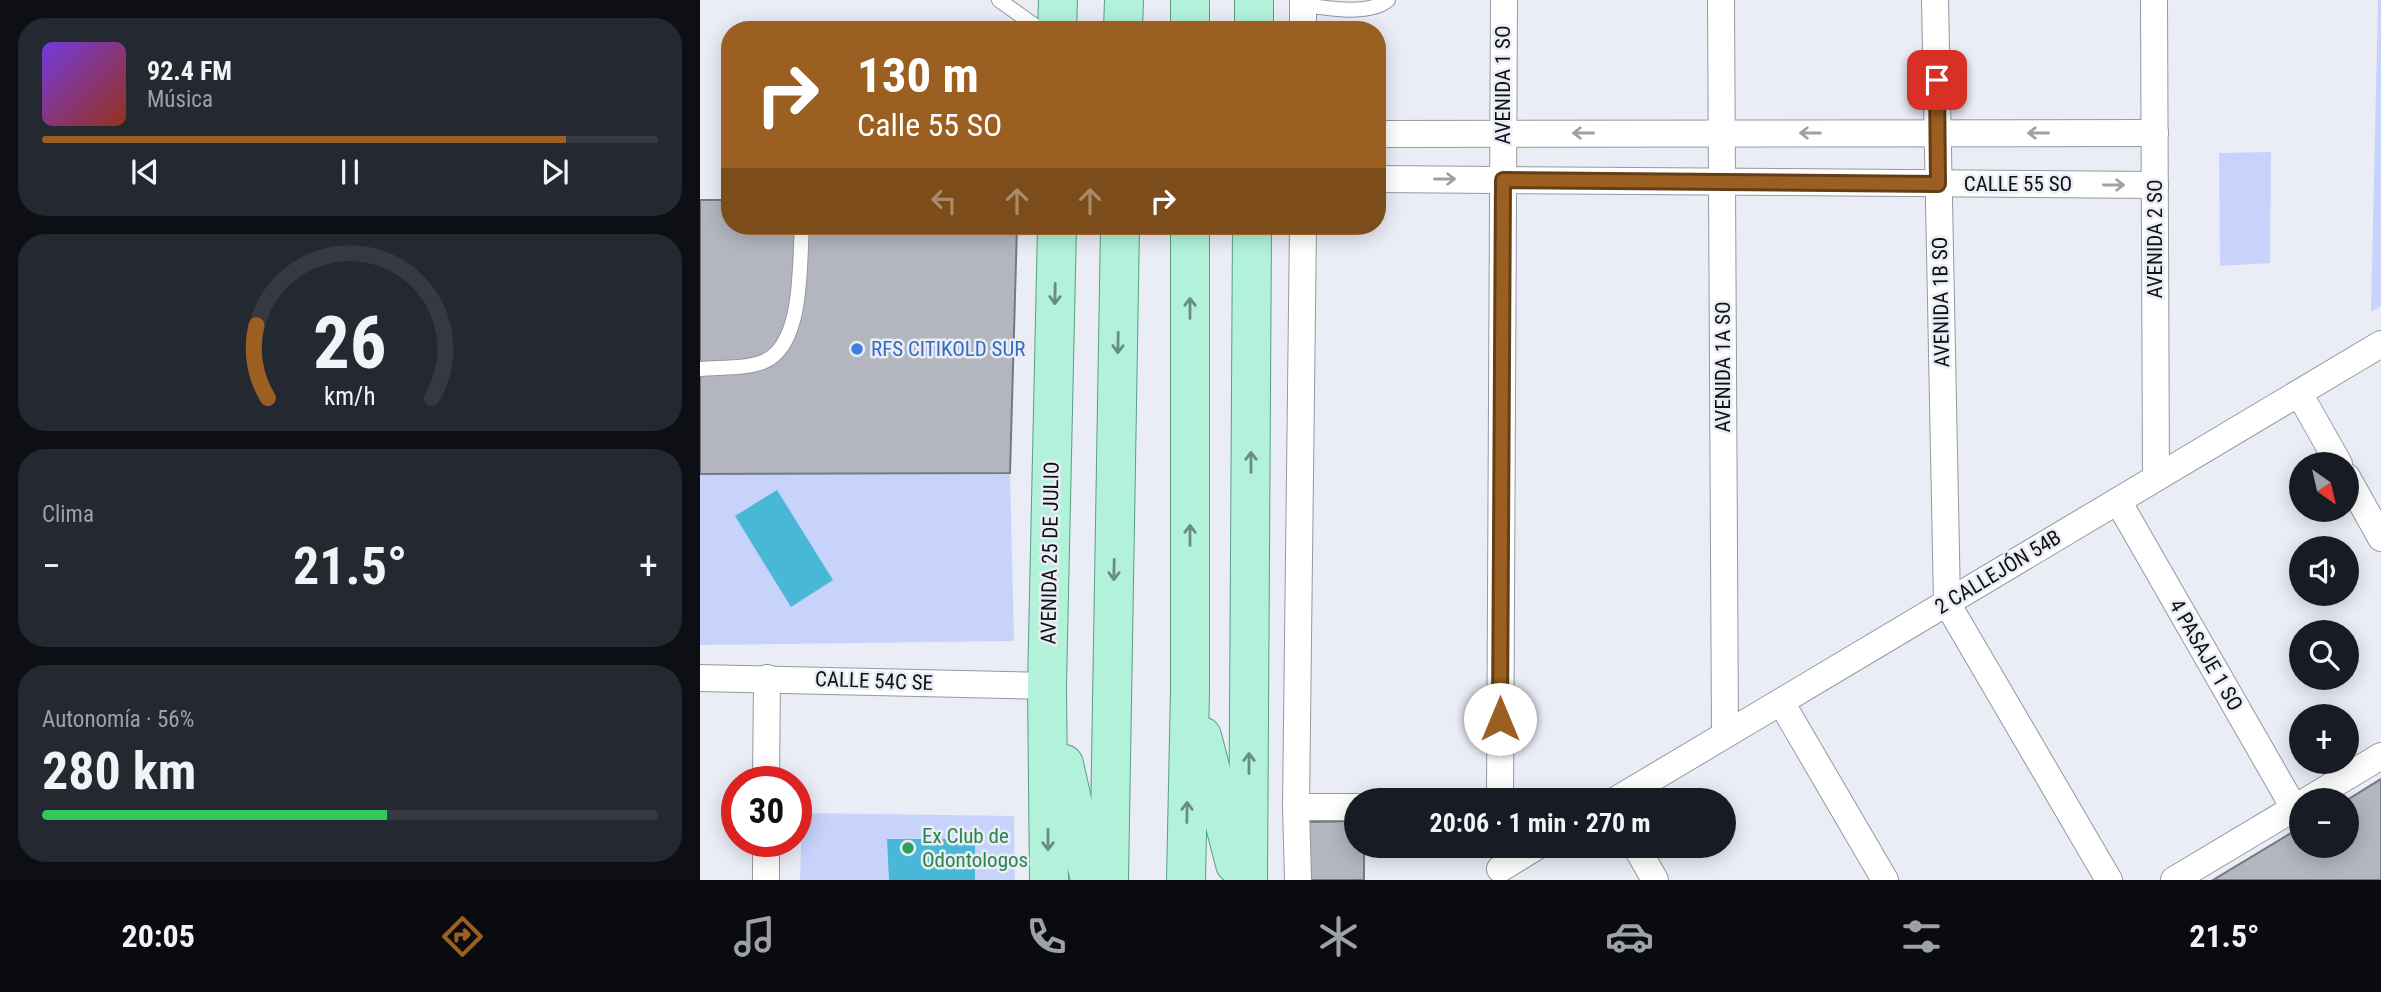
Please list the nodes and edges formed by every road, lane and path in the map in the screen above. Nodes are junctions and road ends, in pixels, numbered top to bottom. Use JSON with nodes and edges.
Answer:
{"nodes":[{"id":1,"x":999,"y":0,"type":"edge"},
{"id":2,"x":1058,"y":0,"type":"edge"},
{"id":3,"x":1124,"y":0,"type":"edge"},
{"id":4,"x":1190,"y":0,"type":"edge"},
{"id":5,"x":1254,"y":0,"type":"edge"},
{"id":6,"x":1388,"y":0,"type":"edge"},
{"id":7,"x":1504,"y":0,"type":"edge"},
{"id":8,"x":1721,"y":0,"type":"edge"},
{"id":9,"x":1935,"y":0,"type":"edge"},
{"id":10,"x":2154,"y":0,"type":"edge"},
{"id":11,"x":1303,"y":12,"type":"edge"},
{"id":12,"x":1028,"y":21,"type":"edge"},
{"id":13,"x":1057,"y":21,"type":"edge"},
{"id":14,"x":1124,"y":21,"type":"edge"},
{"id":15,"x":1190,"y":21,"type":"edge"},
{"id":16,"x":1254,"y":21,"type":"edge"},
{"id":17,"x":1722,"y":133,"type":"junction"},
{"id":18,"x":1938,"y":133,"type":"junction"},
{"id":19,"x":2155,"y":133,"type":"junction"},
{"id":20,"x":1386,"y":134,"type":"edge"},
{"id":21,"x":1503,"y":134,"type":"junction"},
{"id":22,"x":1386,"y":179,"type":"edge"},
{"id":23,"x":1503,"y":180,"type":"junction"},
{"id":24,"x":1722,"y":181,"type":"junction"},
{"id":25,"x":1938,"y":184,"type":"junction"},
{"id":26,"x":2155,"y":185,"type":"junction"},
{"id":27,"x":801,"y":235,"type":"edge"},
{"id":28,"x":1057,"y":235,"type":"edge"},
{"id":29,"x":1120,"y":235,"type":"edge"},
{"id":30,"x":1190,"y":235,"type":"edge"},
{"id":31,"x":1252,"y":235,"type":"edge"},
{"id":32,"x":1303,"y":235,"type":"edge"},
{"id":33,"x":2381,"y":344,"type":"edge"},
{"id":34,"x":700,"y":369,"type":"edge"},
{"id":35,"x":2299,"y":393,"type":"junction"},
{"id":36,"x":2332,"y":452,"type":"edge"},
{"id":37,"x":2156,"y":478,"type":"junction"},
{"id":38,"x":2359,"y":499,"type":"edge"},
{"id":39,"x":2118,"y":501,"type":"junction"},
{"id":40,"x":2381,"y":538,"type":"edge"},
{"id":41,"x":1947,"y":603,"type":"junction"},
{"id":42,"x":700,"y":678,"type":"edge"},
{"id":43,"x":767,"y":678,"type":"junction"},
{"id":44,"x":1047,"y":686,"type":"junction"},
{"id":45,"x":1190,"y":690,"type":"junction"},
{"id":46,"x":1781,"y":702,"type":"junction"},
{"id":47,"x":1726,"y":734,"type":"junction"},
{"id":48,"x":2381,"y":756,"type":"edge"},
{"id":49,"x":766,"y":766,"type":"edge"},
{"id":50,"x":1500,"y":788,"type":"edge"},
{"id":51,"x":1636,"y":788,"type":"edge"},
{"id":52,"x":2291,"y":788,"type":"edge"},
{"id":53,"x":2328,"y":788,"type":"edge"},
{"id":54,"x":1296,"y":807,"type":"junction"},
{"id":55,"x":1344,"y":807,"type":"edge"},
{"id":56,"x":2289,"y":811,"type":"edge"},
{"id":57,"x":766,"y":857,"type":"edge"},
{"id":58,"x":1643,"y":858,"type":"edge"},
{"id":59,"x":766,"y":880,"type":"edge"},
{"id":60,"x":1049,"y":880,"type":"edge"},
{"id":61,"x":1090,"y":880,"type":"edge"},
{"id":62,"x":1109,"y":880,"type":"edge"},
{"id":63,"x":1186,"y":880,"type":"edge"},
{"id":64,"x":1239,"y":880,"type":"edge"},
{"id":65,"x":1248,"y":880,"type":"edge"},
{"id":66,"x":1298,"y":880,"type":"edge"},
{"id":67,"x":1656,"y":880,"type":"edge"},
{"id":68,"x":1885,"y":880,"type":"edge"},
{"id":69,"x":2109,"y":880,"type":"edge"},
{"id":70,"x":2174,"y":880,"type":"edge"}],
"edges":[{"from":1,"to":12,"type":"lane"},
{"from":2,"to":13,"type":"main road"},
{"from":3,"to":14,"type":"main road"},
{"from":4,"to":15,"type":"main road"},
{"from":5,"to":16,"type":"main road"},
{"from":6,"to":11,"type":"lane"},
{"from":7,"to":21,"type":"street","name":"AVENIDA 1 SO"},
{"from":8,"to":17,"type":"street","name":"AVENIDA 1A SO"},
{"from":9,"to":18,"type":"street","name":"AVENIDA 1B SO"},
{"from":10,"to":19,"type":"street","name":"AVENIDA 2 SO"},
{"from":18,"to":17,"type":"street","one_way":true},
{"from":17,"to":21,"type":"street","one_way":true},
{"from":17,"to":24,"type":"street","name":"AVENIDA 1A SO"},
{"from":19,"to":18,"type":"street","one_way":true},
{"from":18,"to":25,"type":"street","name":"AVENIDA 1B SO"},
{"from":19,"to":26,"type":"street","name":"AVENIDA 2 SO"},
{"from":20,"to":21,"type":"street"},
{"from":21,"to":23,"type":"street","name":"AVENIDA 1 SO"},
{"from":22,"to":23,"type":"street","name":"CALLE 55 SO","one_way":true},
{"from":23,"to":24,"type":"street","name":"CALLE 55 SO"},
{"from":23,"to":50,"type":"street","name":"AVENIDA 1 SO"},
{"from":24,"to":25,"type":"street","name":"CALLE 55 SO"},
{"from":24,"to":47,"type":"street","name":"AVENIDA 1A SO"},
{"from":25,"to":26,"type":"street","name":"CALLE 55 SO","one_way":true},
{"from":25,"to":41,"type":"street","name":"AVENIDA 1B SO"},
{"from":26,"to":37,"type":"street","name":"AVENIDA 2 SO"},
{"from":27,"to":34,"type":"lane"},
{"from":28,"to":44,"type":"main road","name":"AVENIDA 25 DE JULIO","one_way":true},
{"from":29,"to":62,"type":"main road","one_way":true},
{"from":45,"to":30,"type":"main road","one_way":true},
{"from":65,"to":31,"type":"main road","one_way":true},
{"from":32,"to":54,"type":"street"},
{"from":33,"to":35,"type":"street","name":"2 CALLEJÓN 54B"},
{"from":35,"to":36,"type":"street"},
{"from":35,"to":37,"type":"street","name":"2 CALLEJÓN 54B"},
{"from":37,"to":39,"type":"street","name":"2 CALLEJÓN 54B"},
{"from":38,"to":40,"type":"street"},
{"from":39,"to":41,"type":"street","name":"2 CALLEJÓN 54B"},
{"from":39,"to":52,"type":"street","name":"4 PASAJE 1 SO"},
{"from":41,"to":46,"type":"street","name":"2 CALLEJÓN 54B"},
{"from":41,"to":69,"type":"street"},
{"from":42,"to":43,"type":"street","name":"CALLE 54C SE"},
{"from":43,"to":44,"type":"street","name":"CALLE 54C SE"},
{"from":43,"to":49,"type":"street"},
{"from":44,"to":60,"type":"main road","name":"AVENIDA 25 DE JULIO","one_way":true},
{"from":44,"to":61,"type":"main road"},
{"from":63,"to":45,"type":"main road","one_way":true},
{"from":45,"to":64,"type":"main road"},
{"from":46,"to":47,"type":"street","name":"2 CALLEJÓN 54B"},
{"from":46,"to":68,"type":"street"},
{"from":47,"to":51,"type":"street","name":"2 CALLEJÓN 54B"},
{"from":48,"to":53,"type":"street"},
{"from":54,"to":55,"type":"street"},
{"from":54,"to":66,"type":"street"},
{"from":56,"to":70,"type":"street"},
{"from":57,"to":59,"type":"street"},
{"from":58,"to":67,"type":"street"}]}
